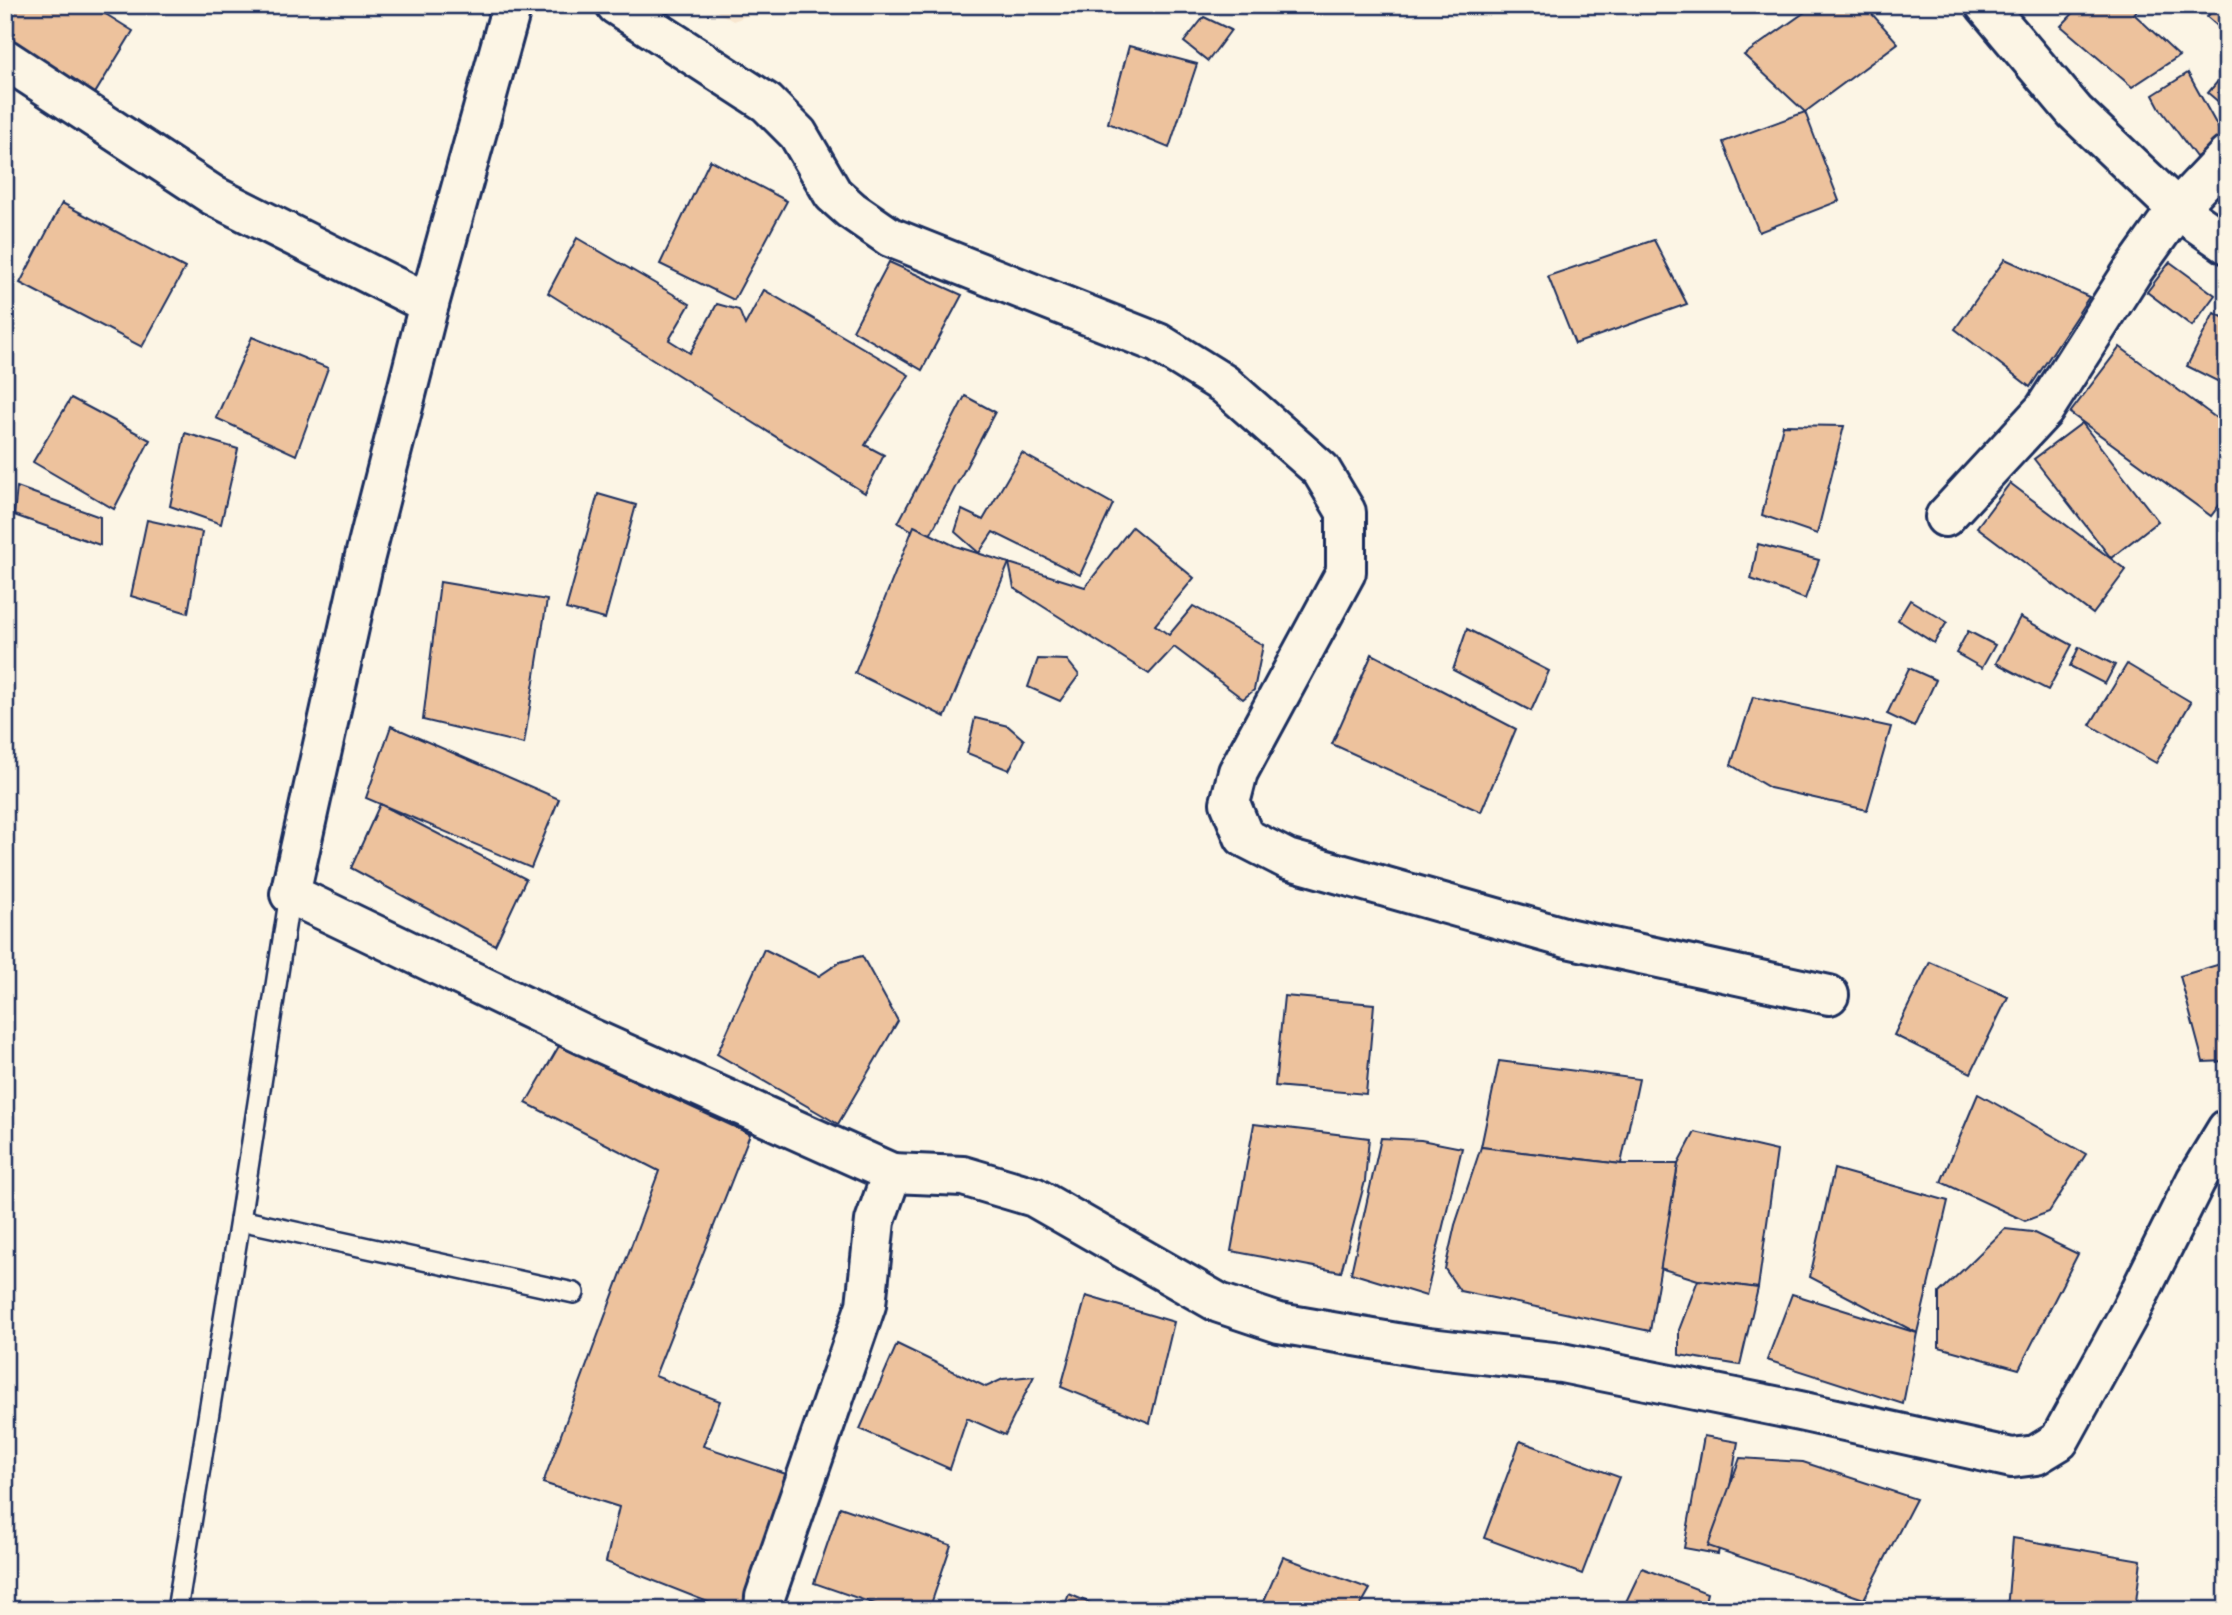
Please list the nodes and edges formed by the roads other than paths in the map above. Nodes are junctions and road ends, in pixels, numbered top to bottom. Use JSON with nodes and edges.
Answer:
{"nodes":[{"id":1,"x":512,"y":5,"type":"edge"},
{"id":2,"x":616,"y":5,"type":"edge"},
{"id":3,"x":1985,"y":5,"type":"edge"},
{"id":4,"x":5,"y":59,"type":"edge"},
{"id":5,"x":2227,"y":156,"type":"edge"},
{"id":6,"x":2177,"y":209,"type":"junction"},
{"id":7,"x":2227,"y":244,"type":"edge"},
{"id":8,"x":429,"y":304,"type":"junction"},
{"id":9,"x":1945,"y":517,"type":"dead end"},
{"id":10,"x":290,"y":894,"type":"junction"},
{"id":11,"x":1829,"y":995,"type":"dead end"},
{"id":12,"x":2227,"y":1129,"type":"edge"},
{"id":13,"x":892,"y":1173,"type":"junction"},
{"id":14,"x":240,"y":1220,"type":"junction"},
{"id":15,"x":574,"y":1293,"type":"dead end"},
{"id":16,"x":177,"y":1610,"type":"edge"},
{"id":17,"x":764,"y":1610,"type":"edge"}],
"edges":[{"from":1,"to":8,"type":"street"},
{"from":2,"to":11,"type":"street"},
{"from":3,"to":6,"type":"street"},
{"from":4,"to":8,"type":"street"},
{"from":5,"to":6,"type":"street"},
{"from":6,"to":7,"type":"street"},
{"from":6,"to":9,"type":"street"},
{"from":8,"to":10,"type":"street"},
{"from":10,"to":13,"type":"street"},
{"from":10,"to":14,"type":"lane"},
{"from":12,"to":13,"type":"street"},
{"from":13,"to":17,"type":"street"},
{"from":14,"to":15,"type":"lane"},
{"from":14,"to":16,"type":"lane"}]}
